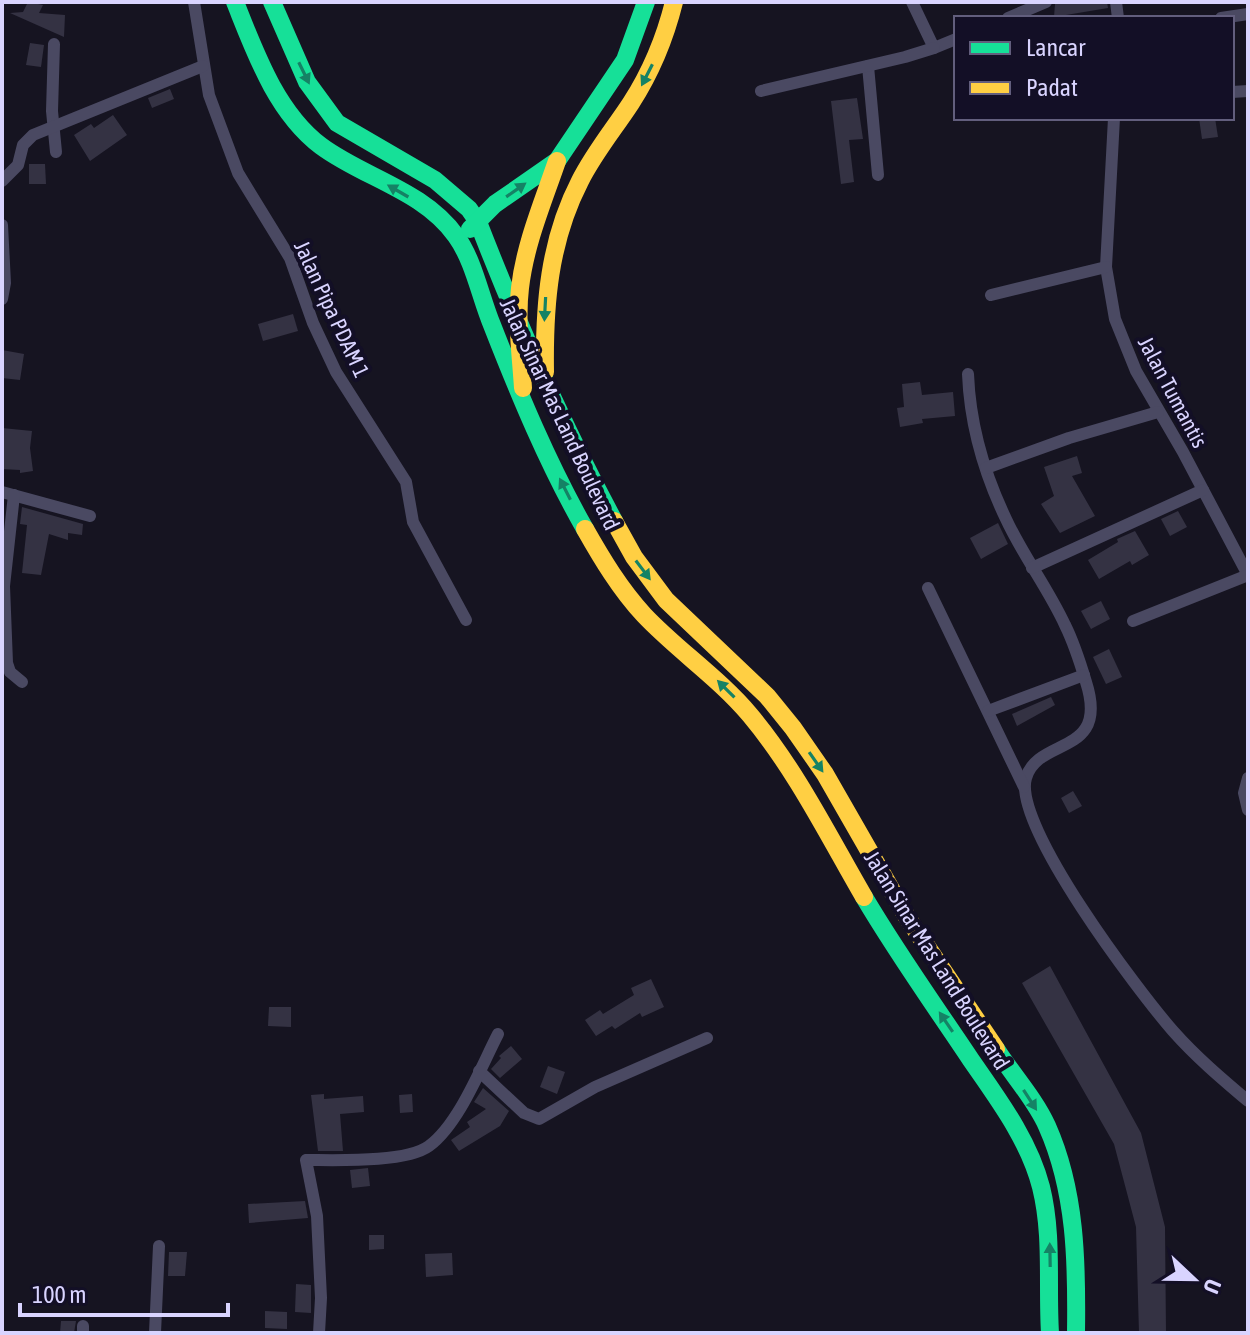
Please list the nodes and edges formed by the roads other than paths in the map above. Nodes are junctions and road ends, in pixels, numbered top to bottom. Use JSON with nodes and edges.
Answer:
{"nodes":[{"id":1,"x":194,"y":2,"type":"edge"},
{"id":2,"x":235,"y":2,"type":"edge"},
{"id":3,"x":272,"y":2,"type":"edge"},
{"id":4,"x":646,"y":2,"type":"edge"},
{"id":5,"x":674,"y":2,"type":"edge"},
{"id":6,"x":912,"y":2,"type":"edge"},
{"id":7,"x":1046,"y":2,"type":"edge"},
{"id":8,"x":1013,"y":16,"type":"edge"},
{"id":9,"x":954,"y":40,"type":"edge"},
{"id":10,"x":54,"y":44,"type":"dead end"},
{"id":11,"x":934,"y":48,"type":"junction"},
{"id":12,"x":203,"y":66,"type":"junction"},
{"id":13,"x":868,"y":66,"type":"junction"},
{"id":14,"x":761,"y":91,"type":"dead end"},
{"id":15,"x":1114,"y":120,"type":"edge"},
{"id":16,"x":337,"y":123,"type":"junction"},
{"id":17,"x":54,"y":126,"type":"junction"},
{"id":18,"x":319,"y":145,"type":"junction"},
{"id":19,"x":56,"y":152,"type":"dead end"},
{"id":20,"x":557,"y":161,"type":"junction"},
{"id":21,"x":878,"y":175,"type":"dead end"},
{"id":22,"x":2,"y":181,"type":"edge"},
{"id":23,"x":478,"y":222,"type":"junction"},
{"id":24,"x":2,"y":225,"type":"edge"},
{"id":25,"x":534,"y":228,"type":"junction"},
{"id":26,"x":557,"y":235,"type":"junction"},
{"id":27,"x":459,"y":238,"type":"junction"},
{"id":28,"x":1106,"y":267,"type":"junction"},
{"id":29,"x":991,"y":295,"type":"dead end"},
{"id":30,"x":2,"y":299,"type":"edge"},
{"id":31,"x":518,"y":325,"type":"junction"},
{"id":32,"x":968,"y":374,"type":"dead end"},
{"id":33,"x":545,"y":381,"type":"junction"},
{"id":34,"x":525,"y":403,"type":"junction"},
{"id":35,"x":1158,"y":412,"type":"junction"},
{"id":36,"x":986,"y":468,"type":"junction"},
{"id":37,"x":1203,"y":490,"type":"junction"},
{"id":38,"x":8,"y":493,"type":"edge"},
{"id":39,"x":90,"y":516,"type":"dead end"},
{"id":40,"x":1032,"y":568,"type":"junction"},
{"id":41,"x":1248,"y":575,"type":"edge"},
{"id":42,"x":928,"y":588,"type":"dead end"},
{"id":43,"x":466,"y":620,"type":"dead end"},
{"id":44,"x":1133,"y":621,"type":"dead end"},
{"id":45,"x":1084,"y":675,"type":"junction"},
{"id":46,"x":22,"y":682,"type":"dead end"},
{"id":47,"x":988,"y":711,"type":"junction"},
{"id":48,"x":1248,"y":778,"type":"edge"},
{"id":49,"x":1025,"y":790,"type":"junction"},
{"id":50,"x":1248,"y":810,"type":"edge"},
{"id":51,"x":498,"y":1034,"type":"dead end"},
{"id":52,"x":707,"y":1038,"type":"dead end"},
{"id":53,"x":993,"y":1047,"type":"junction"},
{"id":54,"x":973,"y":1062,"type":"junction"},
{"id":55,"x":479,"y":1071,"type":"junction"},
{"id":56,"x":1248,"y":1101,"type":"edge"},
{"id":57,"x":159,"y":1246,"type":"dead end"},
{"id":58,"x":155,"y":1333,"type":"edge"},
{"id":59,"x":319,"y":1333,"type":"edge"},
{"id":60,"x":1050,"y":1333,"type":"edge"},
{"id":61,"x":1076,"y":1333,"type":"edge"}],
"edges":[{"from":1,"to":12,"type":"street","name":"Jalan Pipa PDAM 1"},
{"from":2,"to":18,"type":"street","name":"Jalan Sinar Mas Land Boulevard"},
{"from":3,"to":16,"type":"street","name":"Jalan Sinar Mas Land Boulevard","one_way":true},
{"from":4,"to":20,"type":"street"},
{"from":5,"to":26,"type":"street","name":"Jalan Sinar Mas Land Boulevard","one_way":true},
{"from":6,"to":11,"type":"street"},
{"from":7,"to":8,"type":"street"},
{"from":9,"to":11,"type":"street"},
{"from":10,"to":17,"type":"street"},
{"from":11,"to":13,"type":"street"},
{"from":12,"to":17,"type":"street"},
{"from":12,"to":43,"type":"street","name":"Jalan Pipa PDAM 1"},
{"from":13,"to":14,"type":"street"},
{"from":13,"to":21,"type":"street"},
{"from":15,"to":28,"type":"street","name":"Jalan Tumantis"},
{"from":16,"to":18,"type":"street"},
{"from":16,"to":23,"type":"street","name":"Jalan Sinar Mas Land Boulevard"},
{"from":17,"to":19,"type":"street"},
{"from":17,"to":22,"type":"street"},
{"from":27,"to":18,"type":"street","name":"Jalan Sinar Mas Land Boulevard","one_way":true},
{"from":23,"to":20,"type":"street","one_way":true},
{"from":20,"to":25,"type":"street"},
{"from":23,"to":27,"type":"street"},
{"from":23,"to":31,"type":"street","name":"Jalan Sinar Mas Land Boulevard"},
{"from":24,"to":30,"type":"street"},
{"from":25,"to":26,"type":"street"},
{"from":25,"to":31,"type":"street"},
{"from":26,"to":33,"type":"street","name":"Jalan Sinar Mas Land Boulevard","one_way":true},
{"from":27,"to":34,"type":"street","name":"Jalan Sinar Mas Land Boulevard"},
{"from":28,"to":29,"type":"street"},
{"from":28,"to":35,"type":"street","name":"Jalan Tumantis"},
{"from":31,"to":33,"type":"street","name":"Jalan Sinar Mas Land Boulevard"},
{"from":31,"to":34,"type":"street"},
{"from":32,"to":36,"type":"street"},
{"from":33,"to":53,"type":"street","name":"Jalan Sinar Mas Land Boulevard","one_way":true},
{"from":54,"to":34,"type":"street","name":"Jalan Sinar Mas Land Boulevard","one_way":true},
{"from":35,"to":36,"type":"street"},
{"from":35,"to":37,"type":"street","name":"Jalan Tumantis"},
{"from":36,"to":40,"type":"street"},
{"from":37,"to":40,"type":"street"},
{"from":37,"to":41,"type":"street","name":"Jalan Tumantis"},
{"from":38,"to":39,"type":"street"},
{"from":38,"to":46,"type":"street"},
{"from":40,"to":45,"type":"street"},
{"from":41,"to":44,"type":"street"},
{"from":42,"to":47,"type":"street"},
{"from":45,"to":47,"type":"street"},
{"from":45,"to":49,"type":"street"},
{"from":47,"to":49,"type":"street"},
{"from":48,"to":50,"type":"street"},
{"from":49,"to":56,"type":"street"},
{"from":51,"to":55,"type":"street"},
{"from":52,"to":55,"type":"street"},
{"from":53,"to":54,"type":"street"},
{"from":53,"to":61,"type":"street","name":"Jalan Sinar Mas Land Boulevard","one_way":true},
{"from":60,"to":54,"type":"street","name":"Jalan Sinar Mas Land Boulevard","one_way":true},
{"from":55,"to":59,"type":"street"},
{"from":57,"to":58,"type":"street"}]}
